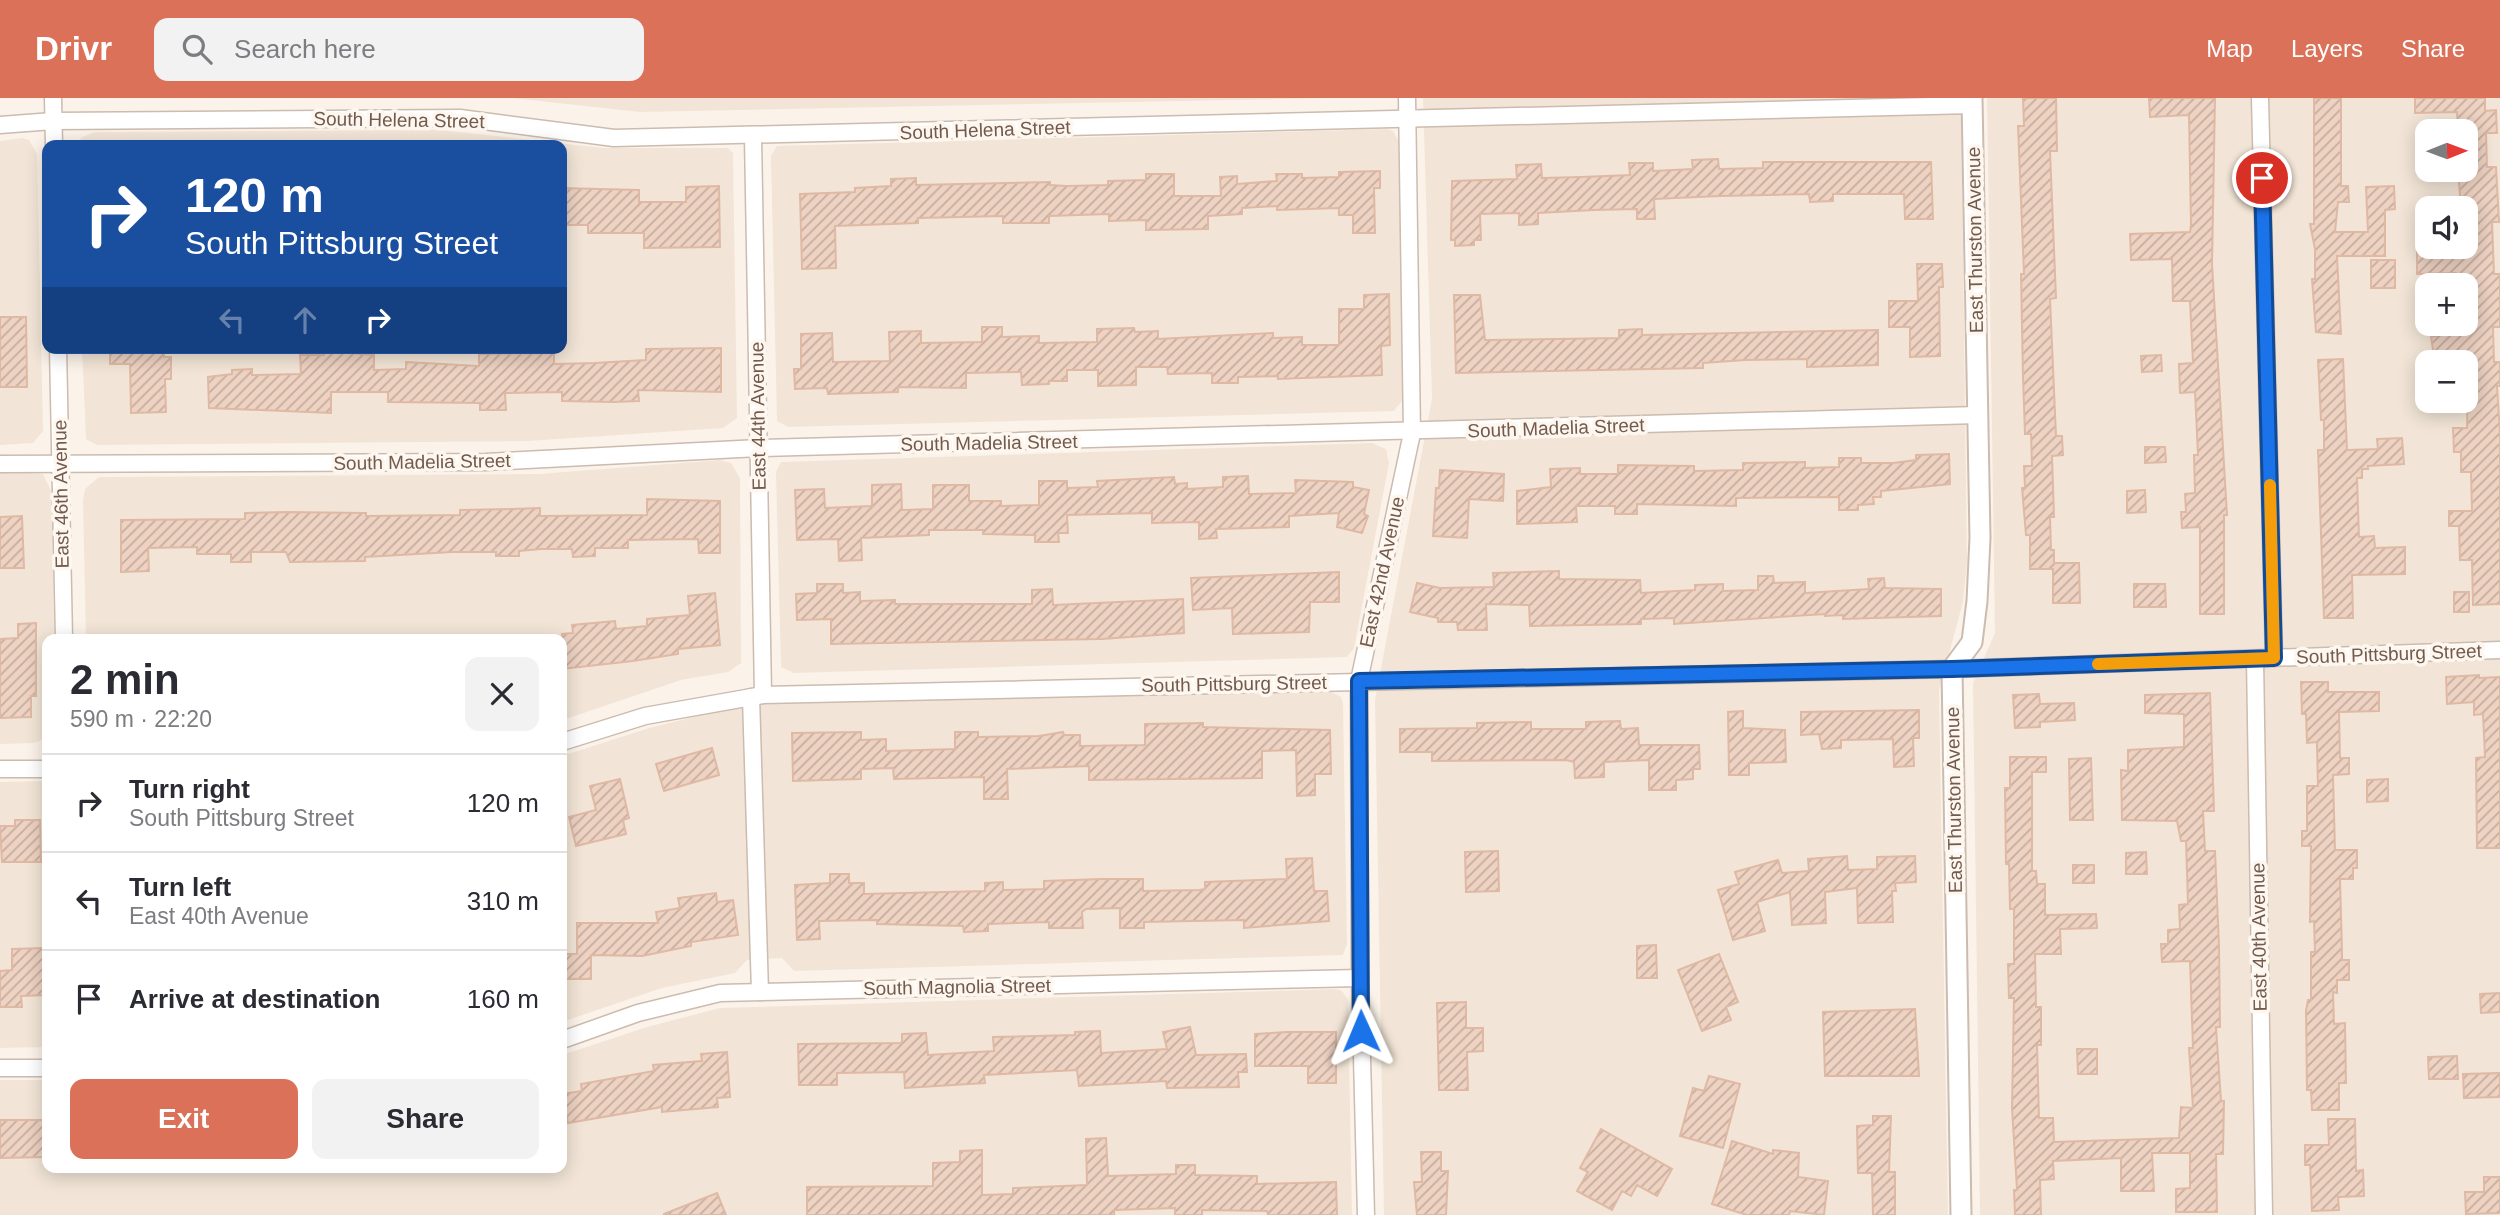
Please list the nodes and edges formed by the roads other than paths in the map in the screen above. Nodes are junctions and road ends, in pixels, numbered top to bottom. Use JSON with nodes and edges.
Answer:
{"nodes":[{"id":1,"x":53,"y":98,"type":"edge"},
{"id":2,"x":1407,"y":98,"type":"edge"},
{"id":3,"x":2260,"y":98,"type":"edge"},
{"id":4,"x":1972,"y":101,"type":"edge"},
{"id":5,"x":1407,"y":117,"type":"junction"},
{"id":6,"x":54,"y":121,"type":"junction"},
{"id":7,"x":0,"y":125,"type":"edge"},
{"id":8,"x":753,"y":137,"type":"junction"},
{"id":9,"x":54,"y":140,"type":"edge"},
{"id":10,"x":58,"y":354,"type":"edge"},
{"id":11,"x":1978,"y":415,"type":"junction"},
{"id":12,"x":1412,"y":433,"type":"junction"},
{"id":13,"x":759,"y":448,"type":"junction"},
{"id":14,"x":0,"y":464,"type":"edge"},
{"id":15,"x":60,"y":464,"type":"junction"},
{"id":16,"x":64,"y":634,"type":"edge"},
{"id":17,"x":2500,"y":650,"type":"edge"},
{"id":18,"x":2274,"y":658,"type":"junction"},
{"id":19,"x":2255,"y":659,"type":"junction"},
{"id":20,"x":1952,"y":669,"type":"junction"},
{"id":21,"x":1359,"y":681,"type":"junction"},
{"id":22,"x":757,"y":696,"type":"junction"},
{"id":23,"x":567,"y":740,"type":"edge"},
{"id":24,"x":0,"y":769,"type":"edge"},
{"id":25,"x":42,"y":769,"type":"edge"},
{"id":26,"x":1360,"y":978,"type":"junction"},
{"id":27,"x":761,"y":992,"type":"junction"},
{"id":28,"x":567,"y":1038,"type":"edge"},
{"id":29,"x":0,"y":1068,"type":"edge"},
{"id":30,"x":42,"y":1068,"type":"edge"},
{"id":31,"x":1366,"y":1215,"type":"edge"},
{"id":32,"x":1961,"y":1215,"type":"edge"},
{"id":33,"x":2264,"y":1215,"type":"edge"}],
"edges":[{"from":1,"to":6,"type":"street"},
{"from":2,"to":5,"type":"street","name":"East 42nd Avenue"},
{"from":3,"to":18,"type":"street"},
{"from":4,"to":5,"type":"street","name":"South Helena Street"},
{"from":4,"to":11,"type":"street","name":"East Thurston Avenue"},
{"from":5,"to":8,"type":"street","name":"South Helena Street"},
{"from":5,"to":12,"type":"street","name":"East 42nd Avenue"},
{"from":6,"to":7,"type":"street","name":"South Helena Street"},
{"from":6,"to":8,"type":"street","name":"South Helena Street"},
{"from":6,"to":9,"type":"street"},
{"from":8,"to":13,"type":"street","name":"East 44th Avenue"},
{"from":10,"to":15,"type":"street","name":"East 46th Avenue"},
{"from":11,"to":12,"type":"street","name":"South Madelia Street"},
{"from":11,"to":20,"type":"street","name":"East Thurston Avenue"},
{"from":12,"to":13,"type":"street","name":"South Madelia Street"},
{"from":12,"to":21,"type":"street","name":"East 42nd Avenue"},
{"from":13,"to":15,"type":"street","name":"South Madelia Street"},
{"from":13,"to":22,"type":"street","name":"East 44th Avenue"},
{"from":14,"to":15,"type":"street","name":"South Madelia Street"},
{"from":15,"to":16,"type":"street","name":"East 46th Avenue"},
{"from":17,"to":18,"type":"street","name":"South Pittsburg Street"},
{"from":18,"to":19,"type":"street","name":"South Pittsburg Street"},
{"from":19,"to":20,"type":"street","name":"South Pittsburg Street"},
{"from":19,"to":33,"type":"street","name":"East 40th Avenue"},
{"from":20,"to":21,"type":"street","name":"South Pittsburg Street"},
{"from":20,"to":32,"type":"street","name":"East Thurston Avenue"},
{"from":21,"to":22,"type":"street","name":"South Pittsburg Street"},
{"from":21,"to":26,"type":"street","name":"East 42nd Avenue"},
{"from":22,"to":23,"type":"street","name":"South Pittsburg Street"},
{"from":22,"to":27,"type":"street","name":"East 44th Avenue"},
{"from":24,"to":25,"type":"street"},
{"from":26,"to":27,"type":"street","name":"South Magnolia Street"},
{"from":26,"to":31,"type":"street","name":"East 42nd Avenue"},
{"from":27,"to":28,"type":"street","name":"South Magnolia Street"},
{"from":29,"to":30,"type":"street"}]}
